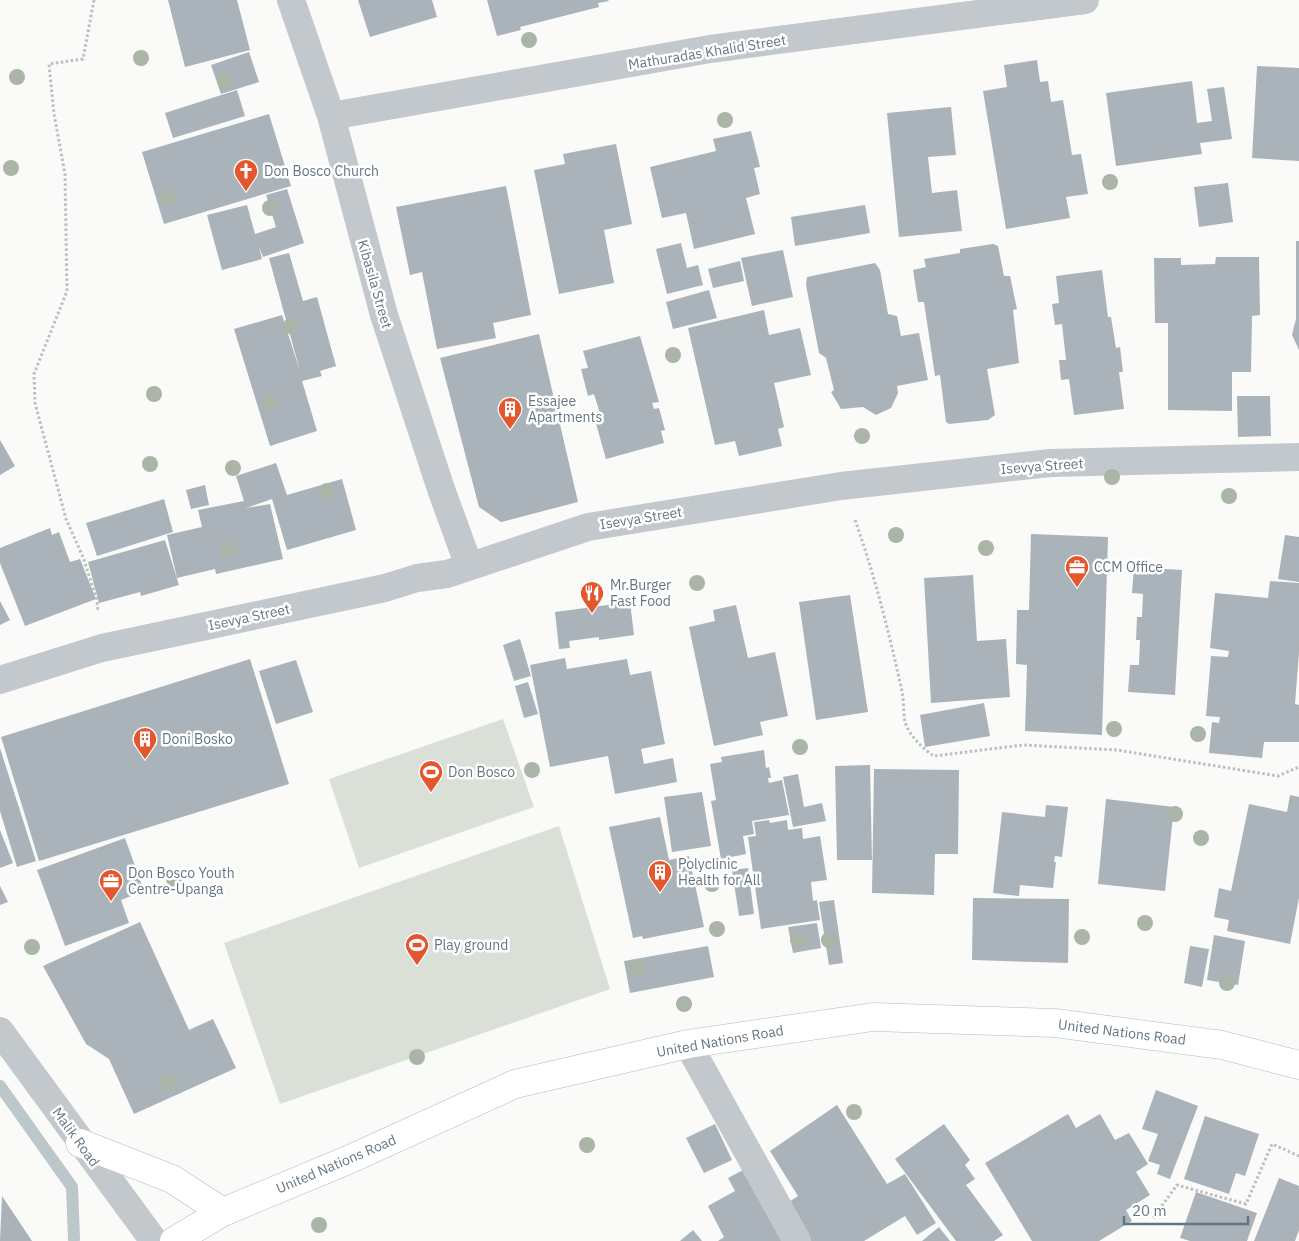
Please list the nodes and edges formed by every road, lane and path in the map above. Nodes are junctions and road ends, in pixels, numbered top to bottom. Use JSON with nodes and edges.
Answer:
{"nodes":[{"id":1,"x":94,"y":0,"type":"edge"},
{"id":2,"x":291,"y":0,"type":"edge"},
{"id":3,"x":1085,"y":0,"type":"edge"},
{"id":4,"x":331,"y":116,"type":"junction"},
{"id":5,"x":1299,"y":457,"type":"edge"},
{"id":6,"x":841,"y":486,"type":"junction"},
{"id":7,"x":469,"y":566,"type":"junction"},
{"id":8,"x":102,"y":648,"type":"junction"},
{"id":9,"x":0,"y":680,"type":"edge"},
{"id":10,"x":1299,"y":767,"type":"edge"},
{"id":11,"x":0,"y":1031,"type":"edge"},
{"id":12,"x":688,"y":1044,"type":"junction"},
{"id":13,"x":1299,"y":1065,"type":"edge"},
{"id":14,"x":80,"y":1143,"type":"junction"},
{"id":15,"x":1299,"y":1156,"type":"edge"},
{"id":16,"x":223,"y":1212,"type":"junction"},
{"id":17,"x":1153,"y":1218,"type":"dead end"},
{"id":18,"x":154,"y":1241,"type":"edge"},
{"id":19,"x":174,"y":1241,"type":"edge"},
{"id":20,"x":797,"y":1241,"type":"edge"}],
"edges":[{"from":1,"to":8,"type":"path"},
{"from":2,"to":4,"type":"street","name":"Kibasila Street"},
{"from":3,"to":4,"type":"street","name":"Mathuradas Khalid Street"},
{"from":4,"to":7,"type":"street","name":"Kibasila Street"},
{"from":5,"to":6,"type":"street","name":"Isevya Street"},
{"from":6,"to":7,"type":"street","name":"Isevya Street"},
{"from":6,"to":10,"type":"path"},
{"from":7,"to":8,"type":"street","name":"Isevya Street"},
{"from":8,"to":9,"type":"street","name":"Isevya Street"},
{"from":11,"to":14,"type":"street","name":"Malik Road"},
{"from":12,"to":13,"type":"street","name":"United Nations Road"},
{"from":12,"to":16,"type":"street","name":"United Nations Road"},
{"from":12,"to":20,"type":"street"},
{"from":14,"to":16,"type":"street"},
{"from":14,"to":18,"type":"street","name":"Malik Road"},
{"from":15,"to":17,"type":"path"},
{"from":16,"to":19,"type":"street","name":"United Nations Road"}]}
